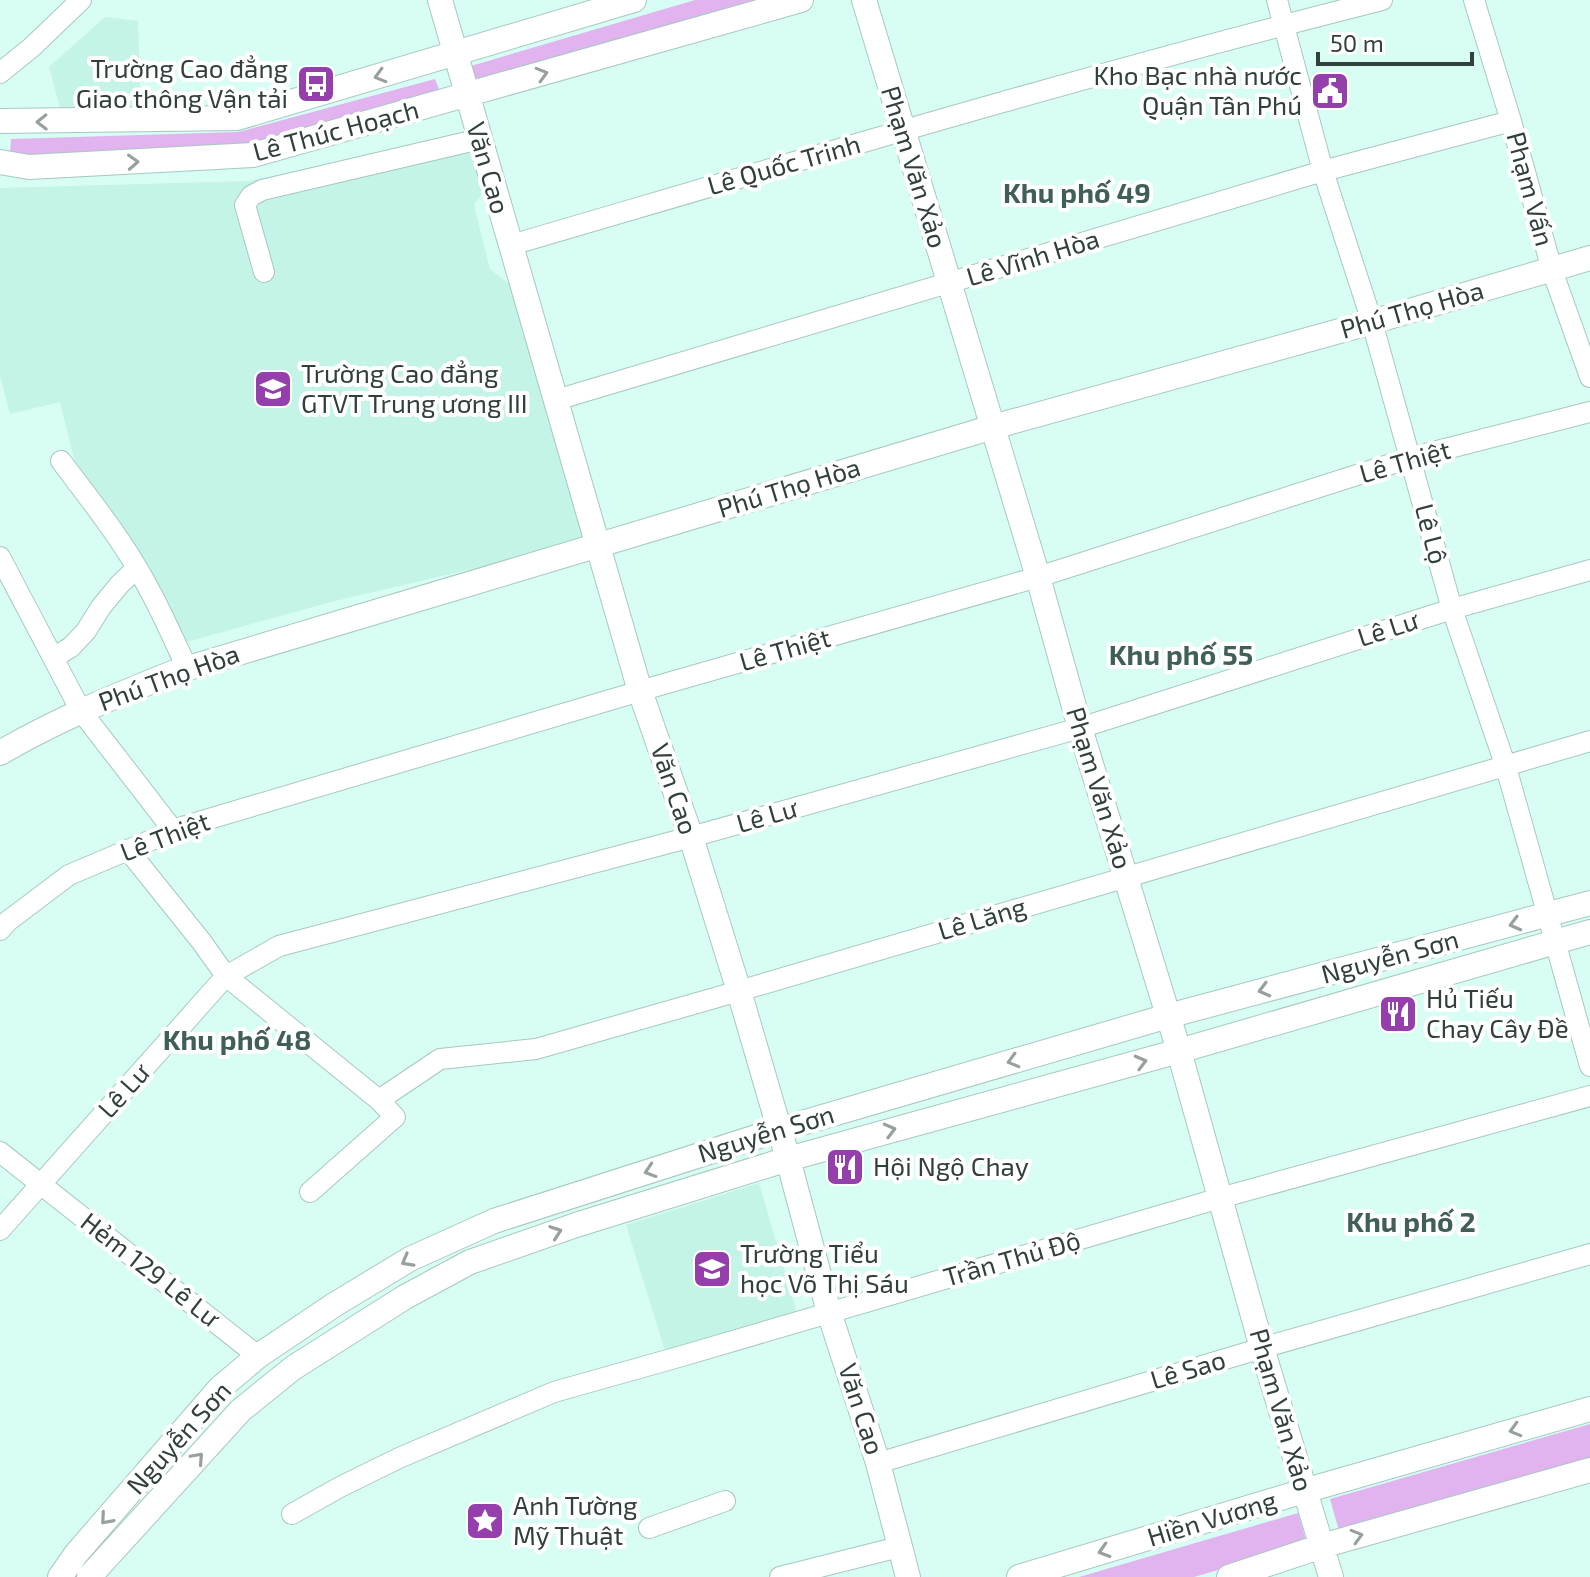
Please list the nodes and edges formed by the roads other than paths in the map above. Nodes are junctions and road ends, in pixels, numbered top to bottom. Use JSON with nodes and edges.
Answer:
{"nodes":[{"id":1,"x":81,"y":0,"type":"edge"},
{"id":2,"x":440,"y":0,"type":"edge"},
{"id":3,"x":634,"y":0,"type":"edge"},
{"id":4,"x":801,"y":0,"type":"edge"},
{"id":5,"x":864,"y":0,"type":"edge"},
{"id":6,"x":1277,"y":0,"type":"edge"},
{"id":7,"x":1382,"y":0,"type":"edge"},
{"id":8,"x":1474,"y":0,"type":"edge"},
{"id":9,"x":1285,"y":24,"type":"junction"},
{"id":10,"x":455,"y":54,"type":"junction"},
{"id":11,"x":0,"y":73,"type":"edge"},
{"id":12,"x":467,"y":95,"type":"junction"},
{"id":13,"x":0,"y":121,"type":"edge"},
{"id":14,"x":1511,"y":121,"type":"junction"},
{"id":15,"x":903,"y":131,"type":"junction"},
{"id":16,"x":480,"y":139,"type":"junction"},
{"id":17,"x":0,"y":162,"type":"edge"},
{"id":18,"x":1323,"y":171,"type":"junction"},
{"id":19,"x":510,"y":243,"type":"junction"},
{"id":20,"x":1590,"y":258,"type":"edge"},
{"id":21,"x":1552,"y":270,"type":"junction"},
{"id":22,"x":264,"y":272,"type":"dead end"},
{"id":23,"x":949,"y":283,"type":"junction"},
{"id":24,"x":1372,"y":322,"type":"junction"},
{"id":25,"x":1590,"y":377,"type":"edge"},
{"id":26,"x":556,"y":400,"type":"junction"},
{"id":27,"x":1590,"y":412,"type":"edge"},
{"id":28,"x":993,"y":427,"type":"junction"},
{"id":29,"x":1410,"y":458,"type":"junction"},
{"id":30,"x":61,"y":461,"type":"dead end"},
{"id":31,"x":598,"y":546,"type":"junction"},
{"id":32,"x":0,"y":557,"type":"edge"},
{"id":33,"x":137,"y":568,"type":"junction"},
{"id":34,"x":1590,"y":570,"type":"edge"},
{"id":35,"x":1038,"y":577,"type":"junction"},
{"id":36,"x":19,"y":591,"type":"junction"},
{"id":37,"x":0,"y":602,"type":"edge"},
{"id":38,"x":1452,"y":609,"type":"junction"},
{"id":39,"x":53,"y":658,"type":"junction"},
{"id":40,"x":187,"y":668,"type":"junction"},
{"id":41,"x":640,"y":691,"type":"junction"},
{"id":42,"x":81,"y":711,"type":"junction"},
{"id":43,"x":1080,"y":728,"type":"junction"},
{"id":44,"x":1590,"y":741,"type":"edge"},
{"id":45,"x":0,"y":753,"type":"edge"},
{"id":46,"x":1506,"y":767,"type":"junction"},
{"id":47,"x":173,"y":830,"type":"junction"},
{"id":48,"x":691,"y":837,"type":"junction"},
{"id":49,"x":128,"y":850,"type":"junction"},
{"id":50,"x":1126,"y":876,"type":"junction"},
{"id":51,"x":1590,"y":903,"type":"edge"},
{"id":52,"x":1548,"y":915,"type":"junction"},
{"id":53,"x":0,"y":930,"type":"edge"},
{"id":54,"x":1590,"y":932,"type":"edge"},
{"id":55,"x":1556,"y":943,"type":"junction"},
{"id":56,"x":226,"y":976,"type":"junction"},
{"id":57,"x":739,"y":991,"type":"junction"},
{"id":58,"x":1168,"y":1016,"type":"junction"},
{"id":59,"x":1179,"y":1051,"type":"junction"},
{"id":60,"x":1590,"y":1066,"type":"edge"},
{"id":61,"x":1590,"y":1096,"type":"edge"},
{"id":62,"x":379,"y":1100,"type":"junction"},
{"id":63,"x":778,"y":1130,"type":"junction"},
{"id":64,"x":0,"y":1152,"type":"edge"},
{"id":65,"x":788,"y":1159,"type":"junction"},
{"id":66,"x":41,"y":1185,"type":"junction"},
{"id":67,"x":310,"y":1192,"type":"dead end"},
{"id":68,"x":1220,"y":1198,"type":"junction"},
{"id":69,"x":512,"y":1215,"type":"junction"},
{"id":70,"x":0,"y":1230,"type":"edge"},
{"id":71,"x":521,"y":1244,"type":"junction"},
{"id":72,"x":1590,"y":1254,"type":"edge"},
{"id":73,"x":829,"y":1312,"type":"junction"},
{"id":74,"x":1262,"y":1348,"type":"junction"},
{"id":75,"x":258,"y":1356,"type":"junction"},
{"id":76,"x":1590,"y":1409,"type":"edge"},
{"id":77,"x":878,"y":1463,"type":"junction"},
{"id":78,"x":1590,"y":1470,"type":"edge"},
{"id":79,"x":1304,"y":1491,"type":"junction"},
{"id":80,"x":725,"y":1501,"type":"dead end"},
{"id":81,"x":292,"y":1514,"type":"dead end"},
{"id":82,"x":649,"y":1528,"type":"dead end"},
{"id":83,"x":1322,"y":1546,"type":"junction"},
{"id":84,"x":899,"y":1547,"type":"junction"},
{"id":85,"x":60,"y":1577,"type":"edge"},
{"id":86,"x":89,"y":1577,"type":"edge"},
{"id":87,"x":780,"y":1577,"type":"edge"},
{"id":88,"x":908,"y":1577,"type":"edge"},
{"id":89,"x":1019,"y":1577,"type":"edge"},
{"id":90,"x":1229,"y":1577,"type":"edge"},
{"id":91,"x":1331,"y":1577,"type":"edge"}],
"edges":[{"from":1,"to":11,"type":"street"},
{"from":2,"to":10,"type":"street","name":"Văn Cao"},
{"from":3,"to":10,"type":"street","name":"Lê Thúc Hoạch"},
{"from":12,"to":4,"type":"street","name":"Lê Thúc Hoạch","one_way":true},
{"from":5,"to":15,"type":"street","name":"Phạm Văn Xảo"},
{"from":6,"to":9,"type":"street","name":"Lê Lộ"},
{"from":7,"to":9,"type":"street","name":"Lê Quốc Trinh"},
{"from":8,"to":14,"type":"street","name":"Phạm Vấn"},
{"from":9,"to":15,"type":"street","name":"Lê Quốc Trinh"},
{"from":9,"to":18,"type":"street","name":"Lê Lộ"},
{"from":10,"to":12,"type":"street","name":"Văn Cao"},
{"from":10,"to":13,"type":"street","name":"Lê Thúc Hoạch","one_way":true},
{"from":12,"to":16,"type":"street","name":"Văn Cao"},
{"from":17,"to":12,"type":"street","name":"Lê Thúc Hoạch","one_way":true},
{"from":14,"to":18,"type":"street","name":"Lê Vĩnh Hòa"},
{"from":14,"to":21,"type":"street","name":"Phạm Vấn"},
{"from":15,"to":19,"type":"street","name":"Lê Quốc Trinh"},
{"from":15,"to":23,"type":"street","name":"Phạm Văn Xảo"},
{"from":16,"to":19,"type":"street","name":"Văn Cao"},
{"from":16,"to":22,"type":"street"},
{"from":18,"to":23,"type":"street","name":"Lê Vĩnh Hòa"},
{"from":18,"to":24,"type":"street","name":"Lê Lộ"},
{"from":19,"to":26,"type":"street","name":"Văn Cao"},
{"from":20,"to":21,"type":"street","name":"Phú Thọ Hòa"},
{"from":21,"to":24,"type":"street","name":"Phú Thọ Hòa"},
{"from":21,"to":25,"type":"street","name":"Phạm Vấn"},
{"from":23,"to":26,"type":"street","name":"Lê Vĩnh Hòa"},
{"from":23,"to":28,"type":"street","name":"Phạm Văn Xảo"},
{"from":24,"to":28,"type":"street","name":"Phú Thọ Hòa"},
{"from":24,"to":29,"type":"street","name":"Lê Lộ"},
{"from":26,"to":31,"type":"street","name":"Văn Cao"},
{"from":27,"to":29,"type":"street","name":"Lê Thiệt"},
{"from":28,"to":31,"type":"street","name":"Phú Thọ Hòa"},
{"from":28,"to":35,"type":"street","name":"Phạm Văn Xảo"},
{"from":29,"to":35,"type":"street","name":"Lê Thiệt"},
{"from":29,"to":38,"type":"street","name":"Lê Lộ"},
{"from":30,"to":33,"type":"street"},
{"from":31,"to":40,"type":"street","name":"Phú Thọ Hòa"},
{"from":31,"to":41,"type":"street","name":"Văn Cao"},
{"from":32,"to":36,"type":"street"},
{"from":33,"to":39,"type":"street"},
{"from":33,"to":40,"type":"street"},
{"from":34,"to":38,"type":"street","name":"Lê Lư"},
{"from":35,"to":41,"type":"street","name":"Lê Thiệt"},
{"from":35,"to":43,"type":"street","name":"Phạm Văn Xảo"},
{"from":36,"to":37,"type":"street"},
{"from":36,"to":39,"type":"street"},
{"from":38,"to":43,"type":"street","name":"Lê Lư"},
{"from":38,"to":46,"type":"street","name":"Lê Lộ"},
{"from":39,"to":42,"type":"street"},
{"from":40,"to":42,"type":"street","name":"Phú Thọ Hòa"},
{"from":41,"to":47,"type":"street","name":"Lê Thiệt"},
{"from":41,"to":48,"type":"street","name":"Văn Cao"},
{"from":42,"to":45,"type":"street","name":"Phú Thọ Hòa"},
{"from":42,"to":47,"type":"street"},
{"from":43,"to":48,"type":"street","name":"Lê Lư"},
{"from":43,"to":50,"type":"street","name":"Phạm Văn Xảo"},
{"from":44,"to":46,"type":"street","name":"Lê Lăng"},
{"from":46,"to":50,"type":"street","name":"Lê Lăng"},
{"from":46,"to":52,"type":"street","name":"Lê Lộ"},
{"from":47,"to":49,"type":"street","name":"Lê Thiệt"},
{"from":48,"to":56,"type":"street","name":"Lê Lư"},
{"from":48,"to":57,"type":"street","name":"Văn Cao"},
{"from":49,"to":53,"type":"street","name":"Lê Thiệt"},
{"from":49,"to":56,"type":"street"},
{"from":50,"to":57,"type":"street","name":"Lê Lăng"},
{"from":50,"to":58,"type":"street","name":"Phạm Văn Xảo"},
{"from":51,"to":52,"type":"street","name":"Nguyễn Sơn"},
{"from":52,"to":55,"type":"street","name":"Lê Lộ"},
{"from":52,"to":58,"type":"street","name":"Nguyễn Sơn","one_way":true},
{"from":54,"to":55,"type":"street","name":"Nguyễn Sơn"},
{"from":55,"to":59,"type":"street","name":"Nguyễn Sơn"},
{"from":55,"to":60,"type":"street","name":"Lê Lộ"},
{"from":56,"to":62,"type":"street"},
{"from":56,"to":66,"type":"street","name":"Lê Lư"},
{"from":57,"to":62,"type":"street","name":"Lê Lăng"},
{"from":57,"to":63,"type":"street","name":"Văn Cao"},
{"from":58,"to":59,"type":"street","name":"Phạm Văn Xảo"},
{"from":58,"to":63,"type":"street","name":"Nguyễn Sơn","one_way":true},
{"from":65,"to":59,"type":"street","name":"Nguyễn Sơn","one_way":true},
{"from":59,"to":68,"type":"street","name":"Phạm Văn Xảo"},
{"from":61,"to":68,"type":"street","name":"Trần Thủ Độ"},
{"from":62,"to":67,"type":"street"},
{"from":63,"to":65,"type":"street","name":"Văn Cao"},
{"from":63,"to":69,"type":"street","name":"Nguyễn Sơn","one_way":true},
{"from":64,"to":66,"type":"street","name":"Hẻm 129 Lê Lư"},
{"from":71,"to":65,"type":"street","name":"Nguyễn Sơn","one_way":true},
{"from":65,"to":73,"type":"street","name":"Văn Cao"},
{"from":66,"to":70,"type":"street","name":"Lê Lư"},
{"from":66,"to":75,"type":"street","name":"Hẻm 129 Lê Lư"},
{"from":68,"to":73,"type":"street","name":"Trần Thủ Độ"},
{"from":68,"to":74,"type":"street","name":"Phạm Văn Xảo"},
{"from":69,"to":71,"type":"street"},
{"from":69,"to":75,"type":"street","name":"Nguyễn Sơn","one_way":true},
{"from":86,"to":71,"type":"street","name":"Nguyễn Sơn","one_way":true},
{"from":72,"to":74,"type":"street","name":"Lê Sao"},
{"from":73,"to":77,"type":"street","name":"Văn Cao"},
{"from":73,"to":81,"type":"street","name":"Trần Thủ Độ"},
{"from":74,"to":77,"type":"street","name":"Lê Sao"},
{"from":74,"to":79,"type":"street","name":"Phạm Văn Xảo"},
{"from":75,"to":85,"type":"street","name":"Nguyễn Sơn","one_way":true},
{"from":76,"to":79,"type":"street","name":"Hiền Vương","one_way":true},
{"from":77,"to":84,"type":"street","name":"Văn Cao"},
{"from":83,"to":78,"type":"street","one_way":true},
{"from":79,"to":83,"type":"street","name":"Phạm Văn Xảo"},
{"from":79,"to":89,"type":"street","name":"Hiền Vương","one_way":true},
{"from":80,"to":82,"type":"street"},
{"from":83,"to":90,"type":"street"},
{"from":83,"to":91,"type":"street","name":"Phạm Văn Xảo"},
{"from":84,"to":87,"type":"street"},
{"from":84,"to":88,"type":"street","name":"Văn Cao"}]}
